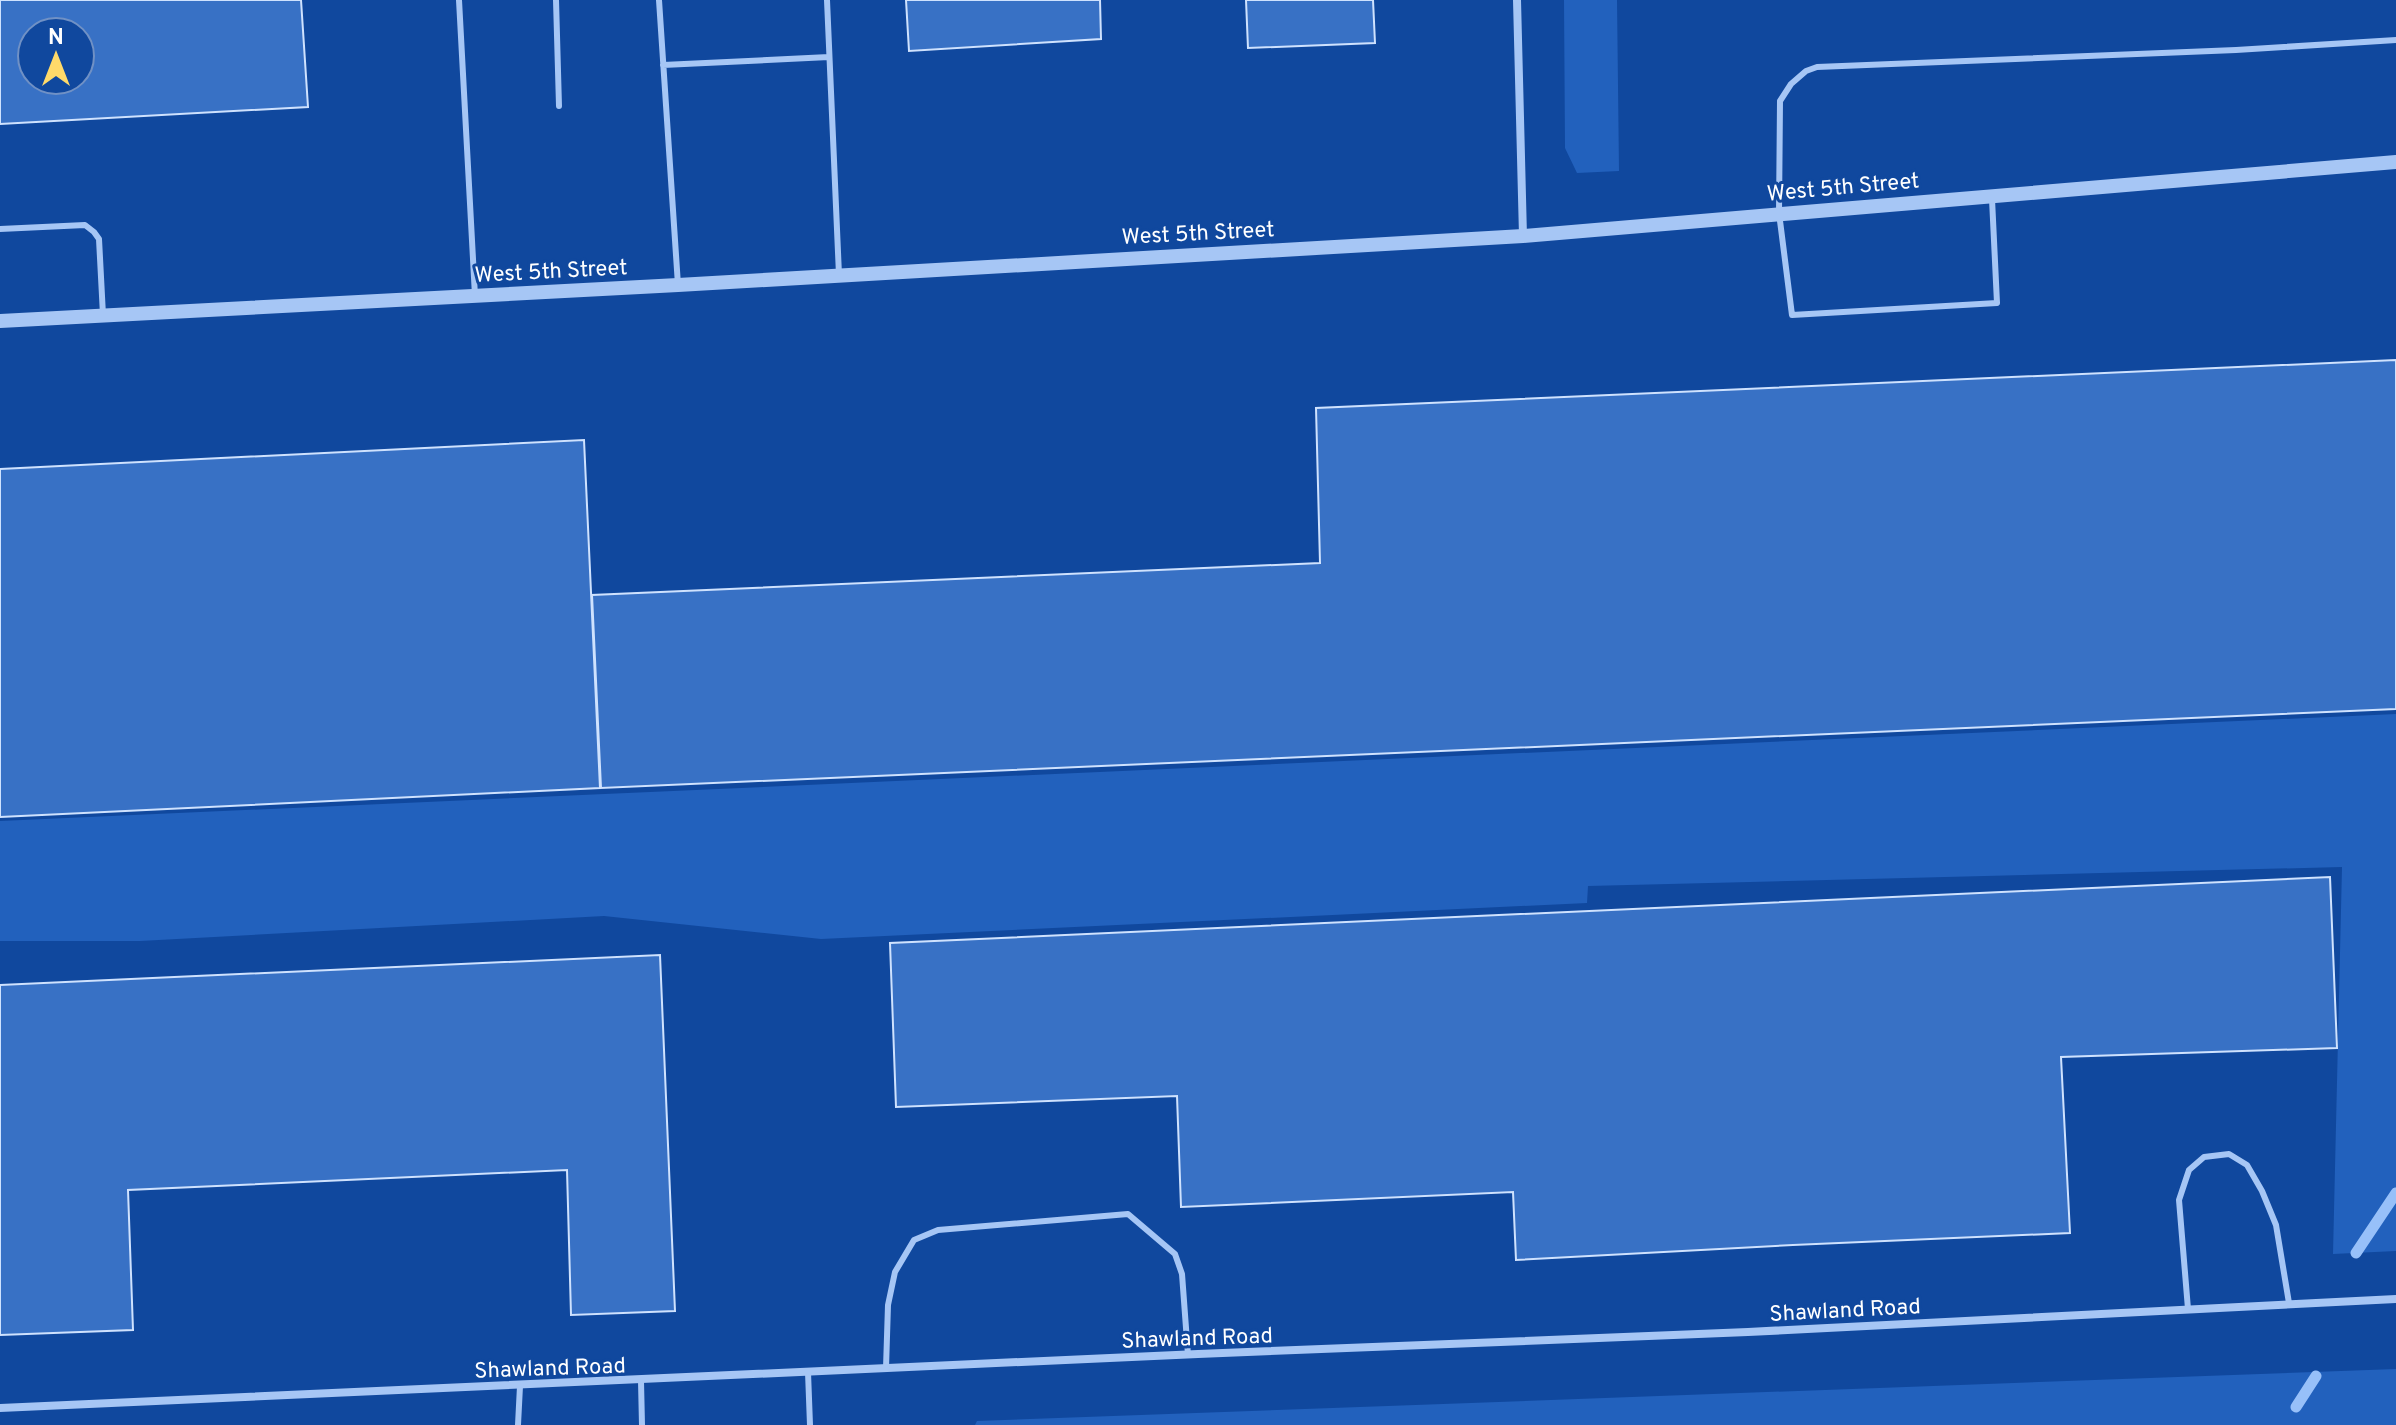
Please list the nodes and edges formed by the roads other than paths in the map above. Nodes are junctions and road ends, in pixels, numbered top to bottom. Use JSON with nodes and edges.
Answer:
{"nodes":[{"id":1,"x":459,"y":0,"type":"edge"},
{"id":2,"x":556,"y":0,"type":"edge"},
{"id":3,"x":659,"y":0,"type":"edge"},
{"id":4,"x":827,"y":0,"type":"edge"},
{"id":5,"x":1517,"y":0,"type":"edge"},
{"id":6,"x":2396,"y":40,"type":"edge"},
{"id":7,"x":829,"y":57,"type":"junction"},
{"id":8,"x":663,"y":65,"type":"junction"},
{"id":9,"x":559,"y":106,"type":"dead end"},
{"id":10,"x":2396,"y":162,"type":"edge"},
{"id":11,"x":1991,"y":196,"type":"junction"},
{"id":12,"x":1779,"y":213,"type":"junction"},
{"id":13,"x":0,"y":229,"type":"edge"},
{"id":14,"x":1523,"y":236,"type":"junction"},
{"id":15,"x":839,"y":275,"type":"junction"},
{"id":16,"x":678,"y":285,"type":"junction"},
{"id":17,"x":475,"y":297,"type":"junction"},
{"id":18,"x":103,"y":315,"type":"junction"},
{"id":19,"x":0,"y":321,"type":"edge"},
{"id":20,"x":2396,"y":1299,"type":"edge"},
{"id":21,"x":2289,"y":1303,"type":"junction"},
{"id":22,"x":2188,"y":1309,"type":"junction"},
{"id":23,"x":1188,"y":1355,"type":"junction"},
{"id":24,"x":886,"y":1368,"type":"junction"},
{"id":25,"x":808,"y":1372,"type":"junction"},
{"id":26,"x":641,"y":1381,"type":"junction"},
{"id":27,"x":520,"y":1386,"type":"junction"},
{"id":28,"x":0,"y":1408,"type":"edge"},
{"id":29,"x":518,"y":1425,"type":"edge"},
{"id":30,"x":642,"y":1425,"type":"edge"},
{"id":31,"x":810,"y":1425,"type":"edge"}],
"edges":[{"from":1,"to":17,"type":"lane"},
{"from":2,"to":9,"type":"lane"},
{"from":3,"to":8,"type":"lane"},
{"from":4,"to":7,"type":"lane"},
{"from":5,"to":14,"type":"street"},
{"from":6,"to":12,"type":"lane"},
{"from":7,"to":8,"type":"lane"},
{"from":7,"to":15,"type":"lane"},
{"from":8,"to":16,"type":"lane"},
{"from":10,"to":11,"type":"street","name":"West 5th Street"},
{"from":11,"to":12,"type":"street","name":"West 5th Street"},
{"from":11,"to":12,"type":"lane"},
{"from":12,"to":14,"type":"street","name":"West 5th Street"},
{"from":13,"to":18,"type":"lane"},
{"from":14,"to":15,"type":"street","name":"West 5th Street"},
{"from":15,"to":16,"type":"street","name":"West 5th Street"},
{"from":16,"to":17,"type":"street","name":"West 5th Street"},
{"from":17,"to":18,"type":"street","name":"West 5th Street"},
{"from":18,"to":19,"type":"street","name":"West 5th Street"},
{"from":20,"to":21,"type":"street","name":"Shawland Road"},
{"from":21,"to":22,"type":"street","name":"Shawland Road"},
{"from":21,"to":22,"type":"lane"},
{"from":22,"to":23,"type":"street","name":"Shawland Road"},
{"from":23,"to":24,"type":"street","name":"Shawland Road"},
{"from":23,"to":24,"type":"lane"},
{"from":24,"to":25,"type":"street","name":"Shawland Road"},
{"from":25,"to":26,"type":"street","name":"Shawland Road"},
{"from":25,"to":31,"type":"lane"},
{"from":26,"to":27,"type":"street","name":"Shawland Road"},
{"from":26,"to":30,"type":"lane"},
{"from":27,"to":28,"type":"street","name":"Shawland Road"},
{"from":27,"to":29,"type":"lane"}]}
